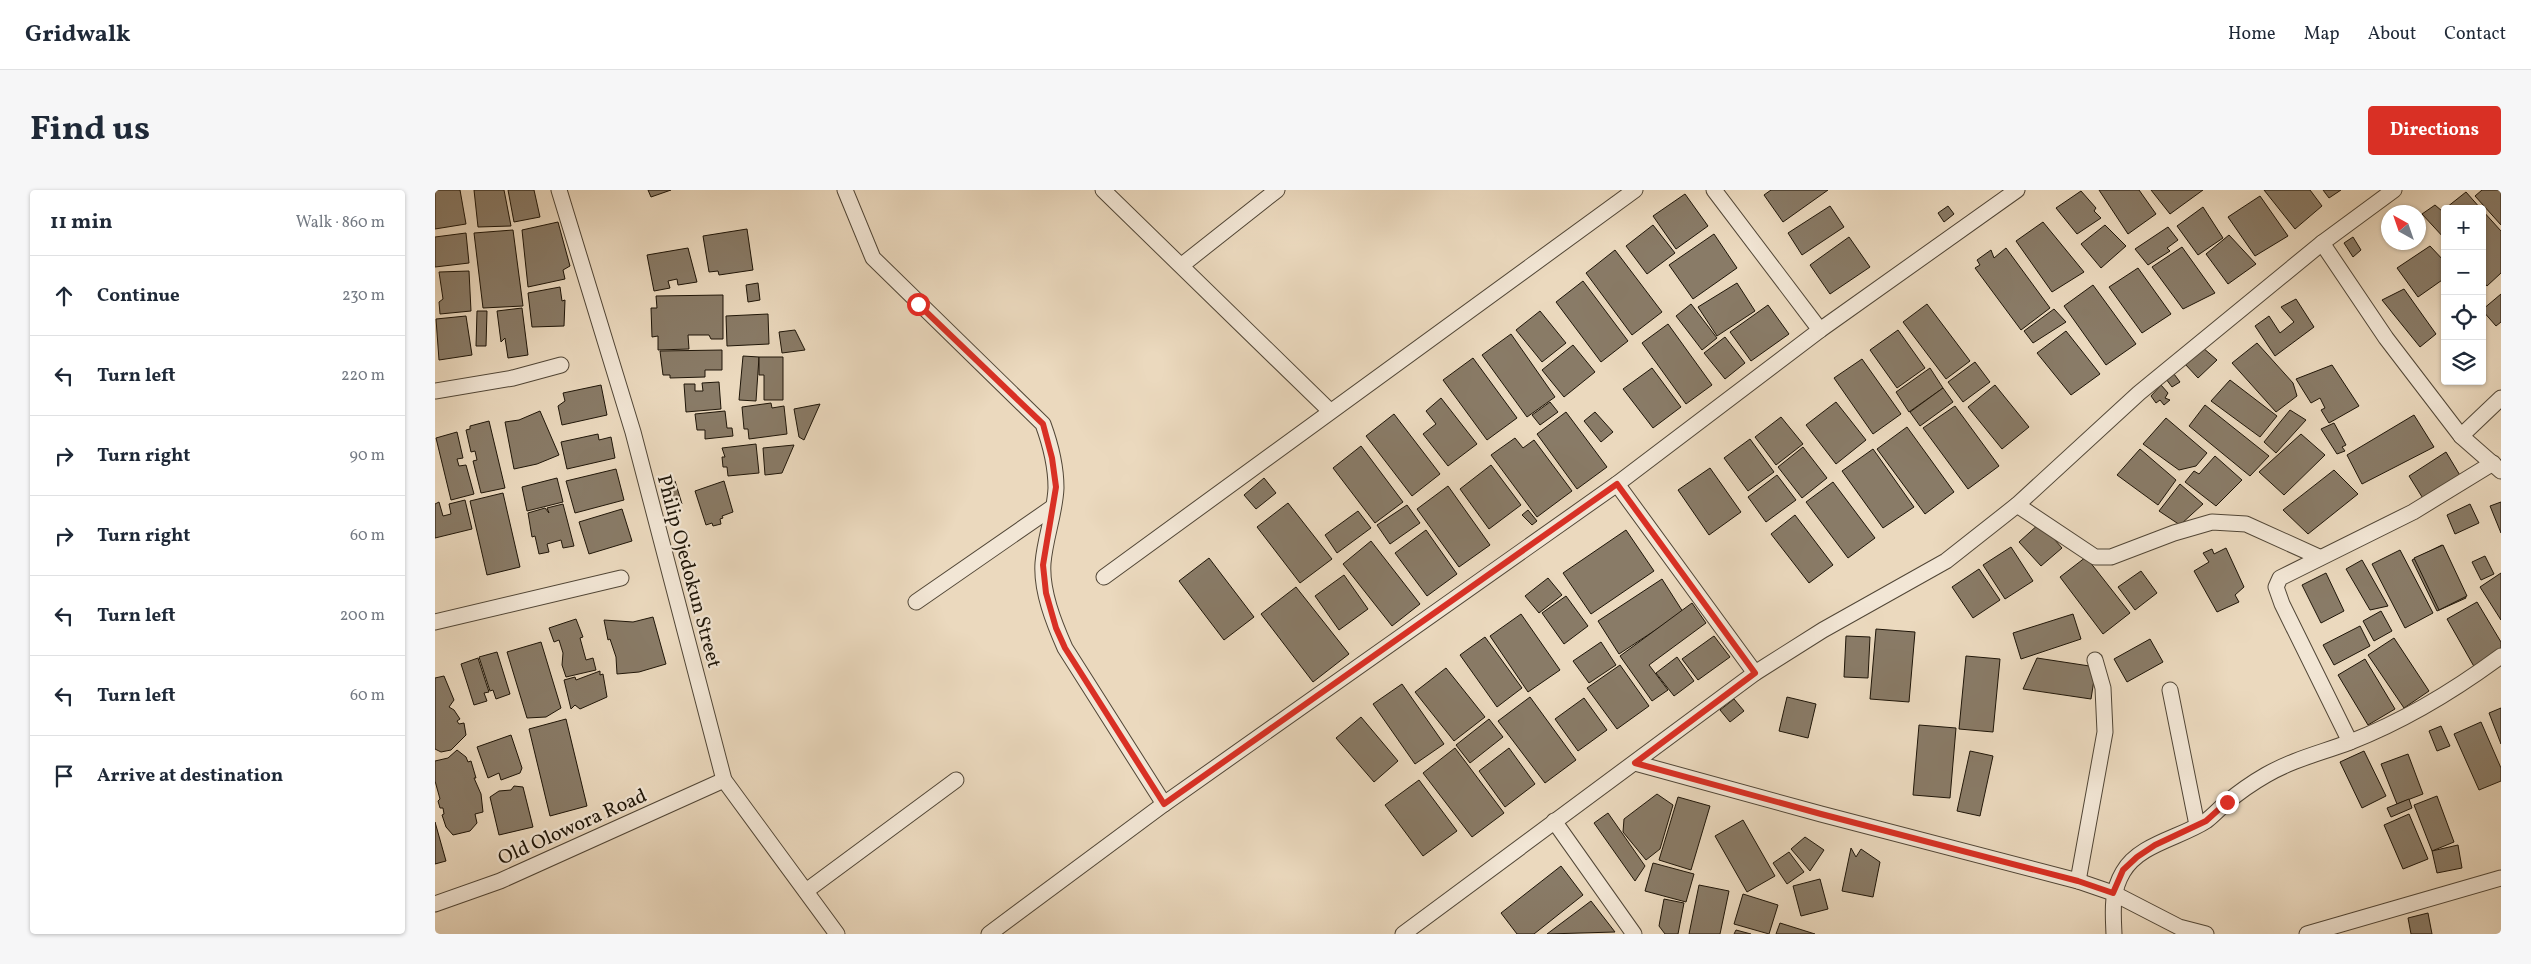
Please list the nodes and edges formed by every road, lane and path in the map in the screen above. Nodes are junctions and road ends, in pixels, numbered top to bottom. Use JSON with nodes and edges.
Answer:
{"nodes":[{"id":1,"x":559,"y":190,"type":"edge"},
{"id":2,"x":845,"y":190,"type":"edge"},
{"id":3,"x":1103,"y":190,"type":"edge"},
{"id":4,"x":1277,"y":190,"type":"edge"},
{"id":5,"x":1635,"y":190,"type":"edge"},
{"id":6,"x":1714,"y":190,"type":"edge"},
{"id":7,"x":2017,"y":190,"type":"edge"},
{"id":8,"x":2394,"y":190,"type":"edge"},
{"id":9,"x":1997,"y":196,"type":"edge"},
{"id":10,"x":2322,"y":243,"type":"junction"},
{"id":11,"x":1182,"y":265,"type":"junction"},
{"id":12,"x":1820,"y":330,"type":"junction"},
{"id":13,"x":561,"y":365,"type":"dead end"},
{"id":14,"x":435,"y":391,"type":"edge"},
{"id":15,"x":2501,"y":398,"type":"edge"},
{"id":16,"x":1330,"y":411,"type":"junction"},
{"id":17,"x":2461,"y":436,"type":"junction"},
{"id":18,"x":2497,"y":467,"type":"edge"},
{"id":19,"x":1617,"y":484,"type":"junction"},
{"id":20,"x":2017,"y":505,"type":"junction"},
{"id":21,"x":1053,"y":507,"type":"junction"},
{"id":22,"x":2319,"y":557,"type":"junction"},
{"id":23,"x":1103,"y":577,"type":"dead end"},
{"id":24,"x":621,"y":578,"type":"dead end"},
{"id":25,"x":916,"y":602,"type":"dead end"},
{"id":26,"x":435,"y":622,"type":"edge"},
{"id":27,"x":2501,"y":656,"type":"edge"},
{"id":28,"x":2095,"y":660,"type":"dead end"},
{"id":29,"x":1755,"y":673,"type":"junction"},
{"id":30,"x":2170,"y":690,"type":"dead end"},
{"id":31,"x":2350,"y":742,"type":"junction"},
{"id":32,"x":1635,"y":763,"type":"junction"},
{"id":33,"x":724,"y":780,"type":"junction"},
{"id":34,"x":956,"y":780,"type":"dead end"},
{"id":35,"x":1164,"y":804,"type":"junction"},
{"id":36,"x":1554,"y":821,"type":"junction"},
{"id":37,"x":2197,"y":825,"type":"junction"},
{"id":38,"x":2501,"y":878,"type":"edge"},
{"id":39,"x":2078,"y":881,"type":"junction"},
{"id":40,"x":806,"y":891,"type":"junction"},
{"id":41,"x":2113,"y":893,"type":"junction"},
{"id":42,"x":435,"y":904,"type":"edge"},
{"id":43,"x":837,"y":934,"type":"edge"},
{"id":44,"x":989,"y":934,"type":"edge"},
{"id":45,"x":1403,"y":934,"type":"edge"},
{"id":46,"x":1634,"y":934,"type":"edge"},
{"id":47,"x":2114,"y":934,"type":"edge"},
{"id":48,"x":2206,"y":934,"type":"edge"},
{"id":49,"x":2307,"y":934,"type":"edge"}],
"edges":[{"from":1,"to":33,"type":"street","name":"Philip Ojedokun Street"},
{"from":2,"to":21,"type":"street"},
{"from":3,"to":11,"type":"street"},
{"from":4,"to":11,"type":"street"},
{"from":5,"to":16,"type":"street"},
{"from":6,"to":12,"type":"street"},
{"from":7,"to":9,"type":"street"},
{"from":8,"to":10,"type":"street"},
{"from":9,"to":12,"type":"street"},
{"from":10,"to":17,"type":"street"},
{"from":10,"to":20,"type":"street"},
{"from":11,"to":16,"type":"street"},
{"from":12,"to":19,"type":"street"},
{"from":13,"to":14,"type":"street"},
{"from":15,"to":17,"type":"street"},
{"from":16,"to":23,"type":"street"},
{"from":17,"to":18,"type":"street"},
{"from":18,"to":22,"type":"street"},
{"from":19,"to":29,"type":"street"},
{"from":19,"to":35,"type":"street"},
{"from":20,"to":22,"type":"street"},
{"from":20,"to":29,"type":"street"},
{"from":21,"to":25,"type":"street"},
{"from":21,"to":35,"type":"street"},
{"from":22,"to":31,"type":"street"},
{"from":24,"to":26,"type":"street"},
{"from":27,"to":31,"type":"street"},
{"from":28,"to":39,"type":"street"},
{"from":29,"to":32,"type":"street"},
{"from":30,"to":37,"type":"street"},
{"from":31,"to":37,"type":"street"},
{"from":32,"to":36,"type":"street"},
{"from":32,"to":39,"type":"street"},
{"from":33,"to":40,"type":"street","name":"Philip Ojedokun Street"},
{"from":33,"to":42,"type":"street","name":"Old Olowora Road"},
{"from":34,"to":40,"type":"street"},
{"from":35,"to":44,"type":"street"},
{"from":36,"to":45,"type":"street"},
{"from":36,"to":46,"type":"street"},
{"from":37,"to":41,"type":"street"},
{"from":38,"to":49,"type":"street"},
{"from":39,"to":41,"type":"street"},
{"from":40,"to":43,"type":"street","name":"Philip Ojedokun Street"},
{"from":41,"to":47,"type":"street"},
{"from":41,"to":48,"type":"street"}]}
